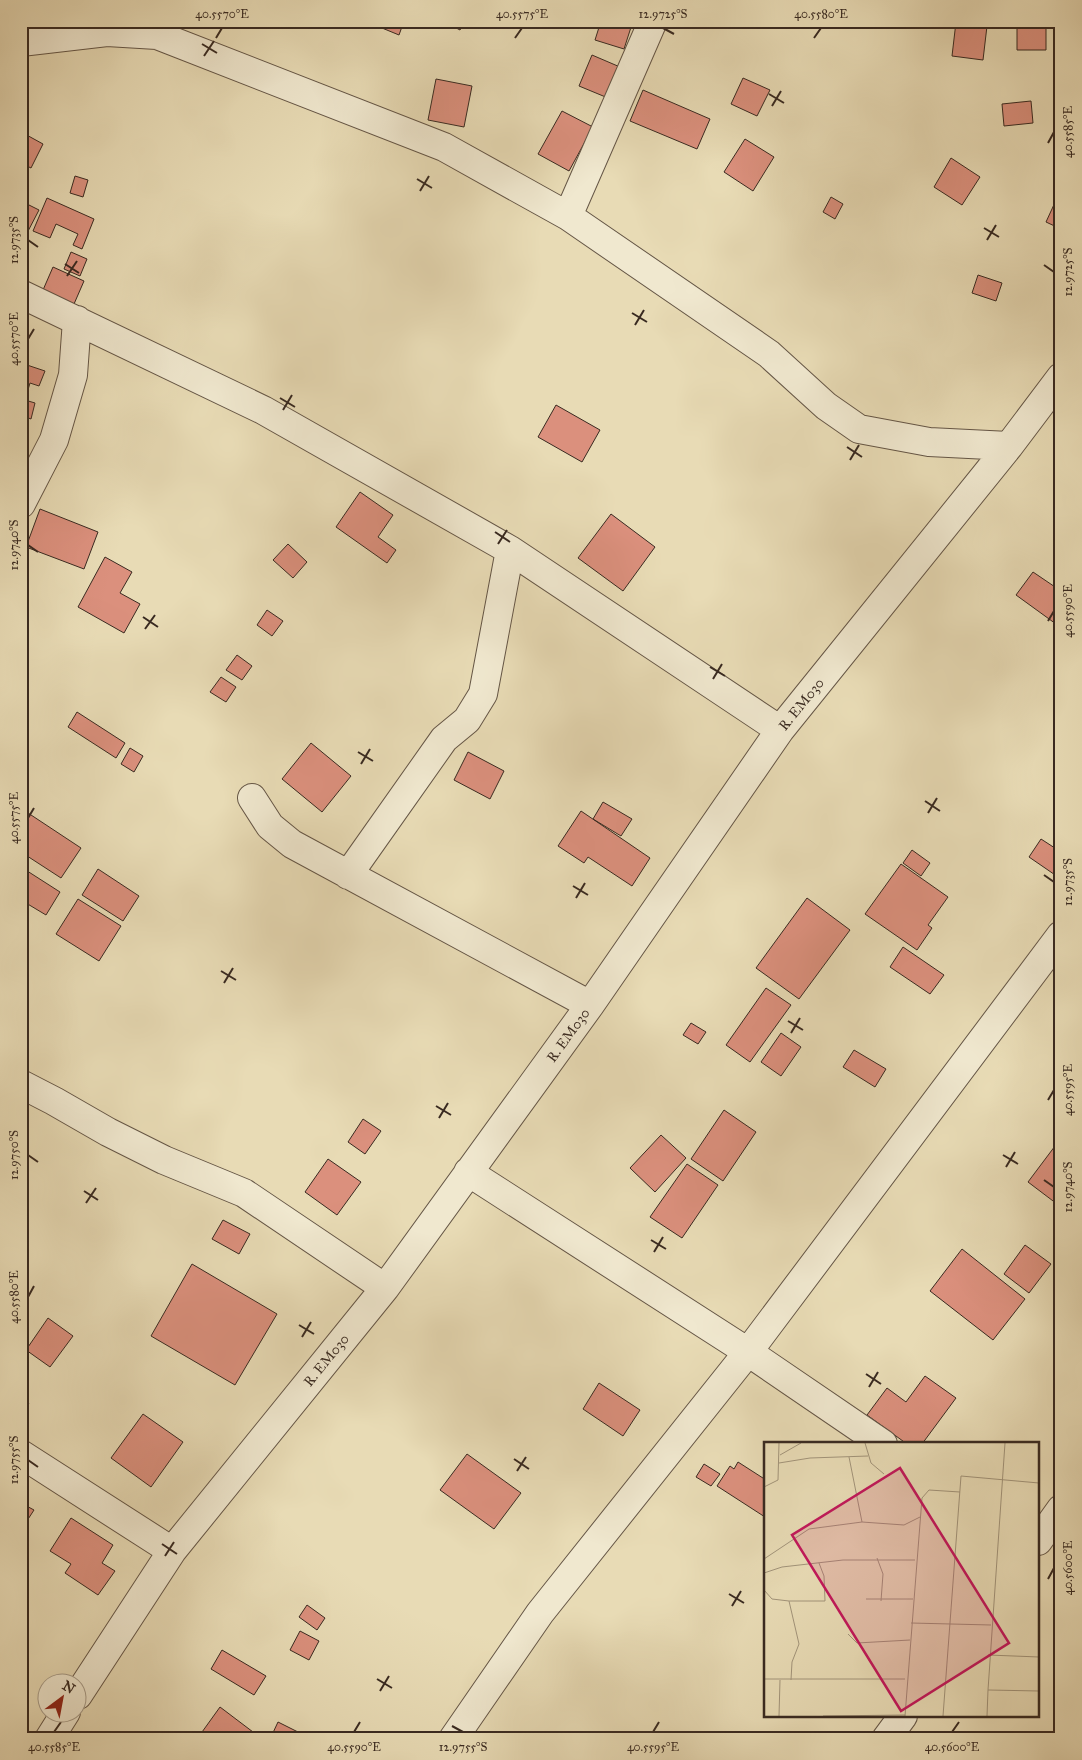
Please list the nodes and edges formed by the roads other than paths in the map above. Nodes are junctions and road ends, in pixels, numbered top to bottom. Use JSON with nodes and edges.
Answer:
{"nodes":[{"id":1,"x":653,"y":21,"type":"edge"},
{"id":2,"x":21,"y":42,"type":"edge"},
{"id":3,"x":568,"y":216,"type":"junction"},
{"id":4,"x":21,"y":294,"type":"edge"},
{"id":5,"x":76,"y":320,"type":"junction"},
{"id":6,"x":1061,"y":377,"type":"edge"},
{"id":7,"x":1010,"y":446,"type":"junction"},
{"id":8,"x":21,"y":504,"type":"edge"},
{"id":9,"x":510,"y":550,"type":"junction"},
{"id":10,"x":780,"y":730,"type":"junction"},
{"id":11,"x":252,"y":798,"type":"dead end"},
{"id":12,"x":348,"y":875,"type":"junction"},
{"id":13,"x":1061,"y":935,"type":"edge"},
{"id":14,"x":590,"y":1005,"type":"junction"},
{"id":15,"x":21,"y":1084,"type":"edge"},
{"id":16,"x":468,"y":1172,"type":"junction"},
{"id":17,"x":385,"y":1288,"type":"junction"},
{"id":18,"x":748,"y":1352,"type":"junction"},
{"id":19,"x":880,"y":1442,"type":"edge"},
{"id":20,"x":21,"y":1454,"type":"edge"},
{"id":21,"x":1061,"y":1509,"type":"edge"},
{"id":22,"x":1040,"y":1538,"type":"edge"},
{"id":23,"x":172,"y":1551,"type":"junction"},
{"id":24,"x":88,"y":1680,"type":"edge"},
{"id":25,"x":902,"y":1718,"type":"edge"},
{"id":26,"x":60,"y":1722,"type":"edge"},
{"id":27,"x":49,"y":1739,"type":"edge"},
{"id":28,"x":453,"y":1739,"type":"edge"},
{"id":29,"x":886,"y":1739,"type":"edge"}],
"edges":[{"from":1,"to":3,"type":"street"},
{"from":2,"to":3,"type":"street"},
{"from":3,"to":7,"type":"street"},
{"from":4,"to":5,"type":"street"},
{"from":5,"to":8,"type":"street"},
{"from":5,"to":9,"type":"street"},
{"from":6,"to":7,"type":"street","name":"R. EM030"},
{"from":7,"to":10,"type":"street","name":"R. EM030"},
{"from":9,"to":10,"type":"street"},
{"from":9,"to":12,"type":"street"},
{"from":10,"to":14,"type":"street","name":"R. EM030"},
{"from":11,"to":12,"type":"street"},
{"from":12,"to":14,"type":"street"},
{"from":13,"to":18,"type":"street"},
{"from":14,"to":16,"type":"street","name":"R. EM030"},
{"from":15,"to":17,"type":"street"},
{"from":16,"to":17,"type":"street","name":"R. EM030"},
{"from":16,"to":18,"type":"street"},
{"from":17,"to":23,"type":"street","name":"R. EM030"},
{"from":18,"to":19,"type":"street"},
{"from":18,"to":28,"type":"street"},
{"from":20,"to":23,"type":"street"},
{"from":21,"to":22,"type":"street"},
{"from":23,"to":24,"type":"street","name":"R. EM030"},
{"from":25,"to":29,"type":"street"},
{"from":26,"to":27,"type":"street"}]}
